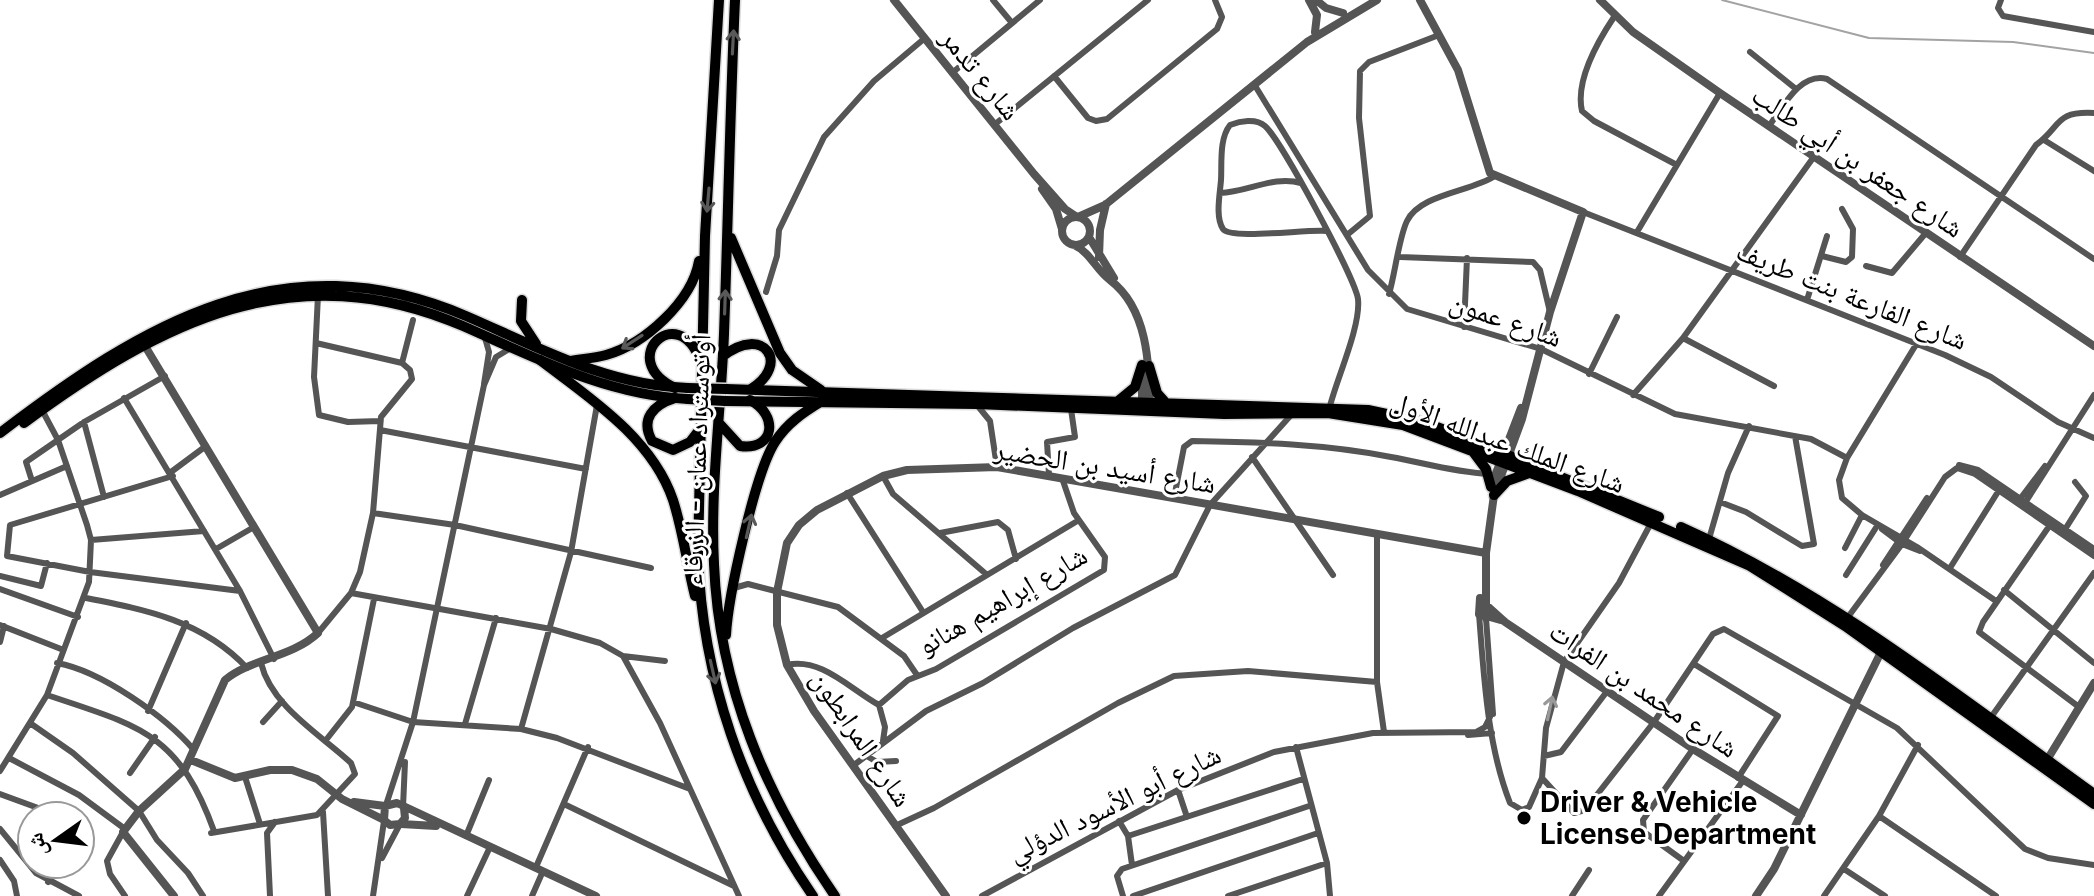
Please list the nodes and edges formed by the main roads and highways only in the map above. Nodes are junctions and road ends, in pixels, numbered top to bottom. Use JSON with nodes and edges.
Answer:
{"nodes":[{"id":1,"x":719,"y":0,"type":"edge"},
{"id":2,"x":735,"y":0,"type":"edge"},
{"id":3,"x":729,"y":230,"type":"junction"},
{"id":4,"x":705,"y":236,"type":"junction"},
{"id":5,"x":522,"y":300,"type":"dead end"},
{"id":6,"x":218,"y":308,"type":"junction"},
{"id":7,"x":501,"y":337,"type":"junction"},
{"id":8,"x":141,"y":341,"type":"junction"},
{"id":9,"x":542,"y":355,"type":"junction"},
{"id":10,"x":723,"y":356,"type":"junction"},
{"id":11,"x":570,"y":361,"type":"junction"},
{"id":12,"x":702,"y":366,"type":"junction"},
{"id":13,"x":675,"y":393,"type":"junction"},
{"id":14,"x":688,"y":393,"type":"junction"},
{"id":15,"x":751,"y":394,"type":"junction"},
{"id":16,"x":822,"y":396,"type":"junction"},
{"id":17,"x":910,"y":397,"type":"junction"},
{"id":18,"x":1118,"y":401,"type":"junction"},
{"id":19,"x":1168,"y":404,"type":"junction"},
{"id":20,"x":1146,"y":407,"type":"junction"},
{"id":21,"x":1329,"y":410,"type":"junction"},
{"id":22,"x":719,"y":423,"type":"junction"},
{"id":23,"x":701,"y":427,"type":"junction"},
{"id":24,"x":0,"y":433,"type":"edge"},
{"id":25,"x":0,"y":440,"type":"edge"},
{"id":26,"x":1469,"y":449,"type":"junction"},
{"id":27,"x":1504,"y":458,"type":"junction"},
{"id":28,"x":1529,"y":473,"type":"junction"},
{"id":29,"x":703,"y":621,"type":"junction"},
{"id":30,"x":726,"y":657,"type":"junction"},
{"id":31,"x":2092,"y":789,"type":"edge"},
{"id":32,"x":2094,"y":804,"type":"edge"},
{"id":33,"x":793,"y":806,"type":"dead end"},
{"id":34,"x":781,"y":812,"type":"junction"},
{"id":35,"x":813,"y":896,"type":"edge"},
{"id":36,"x":835,"y":896,"type":"edge"}],
"edges":[{"from":1,"to":4,"type":"main road","name":"أوتوستراد عمان - الزرقاء","one_way":true},
{"from":3,"to":2,"type":"main road","name":"أوتوستراد عمان - الزرقاء","one_way":true},
{"from":10,"to":3,"type":"main road","name":"أوتوستراد عمان - الزرقاء","one_way":true},
{"from":3,"to":16,"type":"main road"},
{"from":4,"to":11,"type":"main road","one_way":true},
{"from":4,"to":12,"type":"main road","name":"أوتوستراد عمان - الزرقاء"},
{"from":5,"to":9,"type":"main road"},
{"from":6,"to":7,"type":"main road"},
{"from":6,"to":7,"type":"main road"},
{"from":6,"to":8,"type":"main road"},
{"from":7,"to":9,"type":"main road"},
{"from":7,"to":9,"type":"main road"},
{"from":8,"to":24,"type":"main road"},
{"from":8,"to":25,"type":"main road"},
{"from":9,"to":11,"type":"main road"},
{"from":9,"to":13,"type":"main road"},
{"from":9,"to":29,"type":"main road"},
{"from":10,"to":15,"type":"main road"},
{"from":10,"to":22,"type":"main road","name":"أوتوستراد عمان - الزرقاء"},
{"from":11,"to":13,"type":"main road"},
{"from":12,"to":13,"type":"main road"},
{"from":12,"to":23,"type":"main road","name":"أوتوستراد عمان - الزرقاء"},
{"from":13,"to":14,"type":"main road"},
{"from":13,"to":23,"type":"main road"},
{"from":14,"to":15,"type":"main road","name":"شارع الملك عبدالله الأول","bridge":true},
{"from":14,"to":15,"type":"main road","name":"شارع الملك عبدالله الأول","bridge":true},
{"from":15,"to":16,"type":"main road","name":"شارع الملك عبدالله الأول"},
{"from":15,"to":22,"type":"main road"},
{"from":16,"to":17,"type":"main road","name":"شارع الملك عبدالله الأول"},
{"from":30,"to":16,"type":"main road","one_way":true},
{"from":17,"to":18,"type":"main road","name":"شارع الملك عبدالله الأول"},
{"from":17,"to":20,"type":"main road","name":"شارع الملك عبدالله الأول"},
{"from":18,"to":19,"type":"main road"},
{"from":18,"to":20,"type":"main road","name":"شارع الملك عبدالله الأول"},
{"from":19,"to":20,"type":"main road","name":"شارع الملك عبدالله الأول"},
{"from":19,"to":21,"type":"main road","name":"شارع الملك عبدالله الأول"},
{"from":20,"to":21,"type":"main road","name":"شارع الملك عبدالله الأول"},
{"from":21,"to":26,"type":"main road","name":"شارع الملك عبدالله الأول"},
{"from":21,"to":27,"type":"main road","name":"شارع الملك عبدالله الأول"},
{"from":22,"to":30,"type":"main road","name":"أوتوستراد عمان - الزرقاء"},
{"from":23,"to":29,"type":"main road","name":"أوتوستراد عمان - الزرقاء"},
{"from":26,"to":27,"type":"main road","name":"شارع الملك عبدالله الأول"},
{"from":26,"to":28,"type":"main road"},
{"from":27,"to":28,"type":"main road","name":"شارع الملك عبدالله الأول"},
{"from":27,"to":31,"type":"main road","name":"شارع الملك عبدالله الأول"},
{"from":28,"to":32,"type":"main road","name":"شارع الملك عبدالله الأول"},
{"from":29,"to":35,"type":"main road","name":"أوتوستراد عمان - الزرقاء","one_way":true},
{"from":30,"to":34,"type":"main road","name":"أوتوستراد عمان - الزرقاء"},
{"from":33,"to":34,"type":"main road"},
{"from":34,"to":36,"type":"main road","name":"أوتوستراد عمان - الزرقاء"}]}
